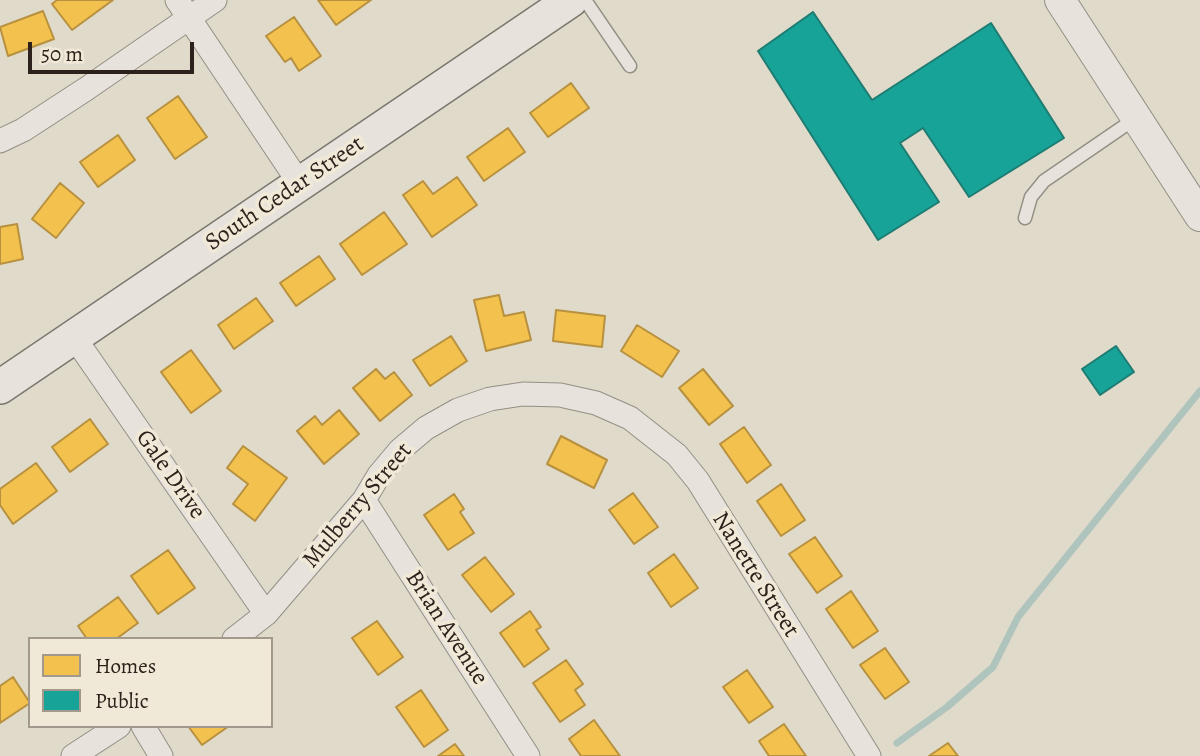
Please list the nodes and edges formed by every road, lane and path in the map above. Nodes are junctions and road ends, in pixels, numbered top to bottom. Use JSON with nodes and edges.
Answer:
{"nodes":[{"id":1,"x":215,"y":0,"type":"edge"},
{"id":2,"x":571,"y":0,"type":"edge"},
{"id":3,"x":585,"y":0,"type":"edge"},
{"id":4,"x":1060,"y":0,"type":"edge"},
{"id":5,"x":183,"y":9,"type":"edge"},
{"id":6,"x":630,"y":66,"type":"dead end"},
{"id":7,"x":1136,"y":118,"type":"junction"},
{"id":8,"x":0,"y":141,"type":"edge"},
{"id":9,"x":300,"y":184,"type":"junction"},
{"id":10,"x":1200,"y":216,"type":"edge"},
{"id":11,"x":1025,"y":218,"type":"dead end"},
{"id":12,"x":74,"y":337,"type":"junction"},
{"id":13,"x":0,"y":387,"type":"edge"},
{"id":14,"x":621,"y":413,"type":"joint"},
{"id":15,"x":364,"y":500,"type":"junction"},
{"id":16,"x":266,"y":614,"type":"junction"},
{"id":17,"x":237,"y":637,"type":"edge"},
{"id":18,"x":116,"y":728,"type":"edge"},
{"id":19,"x":144,"y":728,"type":"edge"},
{"id":20,"x":73,"y":756,"type":"edge"},
{"id":21,"x":161,"y":756,"type":"edge"},
{"id":22,"x":528,"y":756,"type":"edge"},
{"id":23,"x":869,"y":756,"type":"edge"}],
"edges":[{"from":1,"to":5,"type":"street"},
{"from":2,"to":9,"type":"main road","name":"South Cedar Street"},
{"from":3,"to":6,"type":"lane"},
{"from":4,"to":7,"type":"street"},
{"from":5,"to":8,"type":"street"},
{"from":5,"to":9,"type":"street"},
{"from":7,"to":10,"type":"street"},
{"from":7,"to":11,"type":"lane"},
{"from":9,"to":12,"type":"main road","name":"South Cedar Street"},
{"from":12,"to":13,"type":"main road","name":"South Cedar Street"},
{"from":12,"to":16,"type":"street","name":"Gale Drive"},
{"from":14,"to":15,"type":"street","name":"Mulberry Street"},
{"from":14,"to":23,"type":"street","name":"Nanette Street"},
{"from":15,"to":16,"type":"street","name":"Mulberry Street"},
{"from":15,"to":22,"type":"street","name":"Brian Avenue"},
{"from":16,"to":17,"type":"street","name":"Mulberry Street"},
{"from":18,"to":20,"type":"street"},
{"from":19,"to":21,"type":"street"}]}
